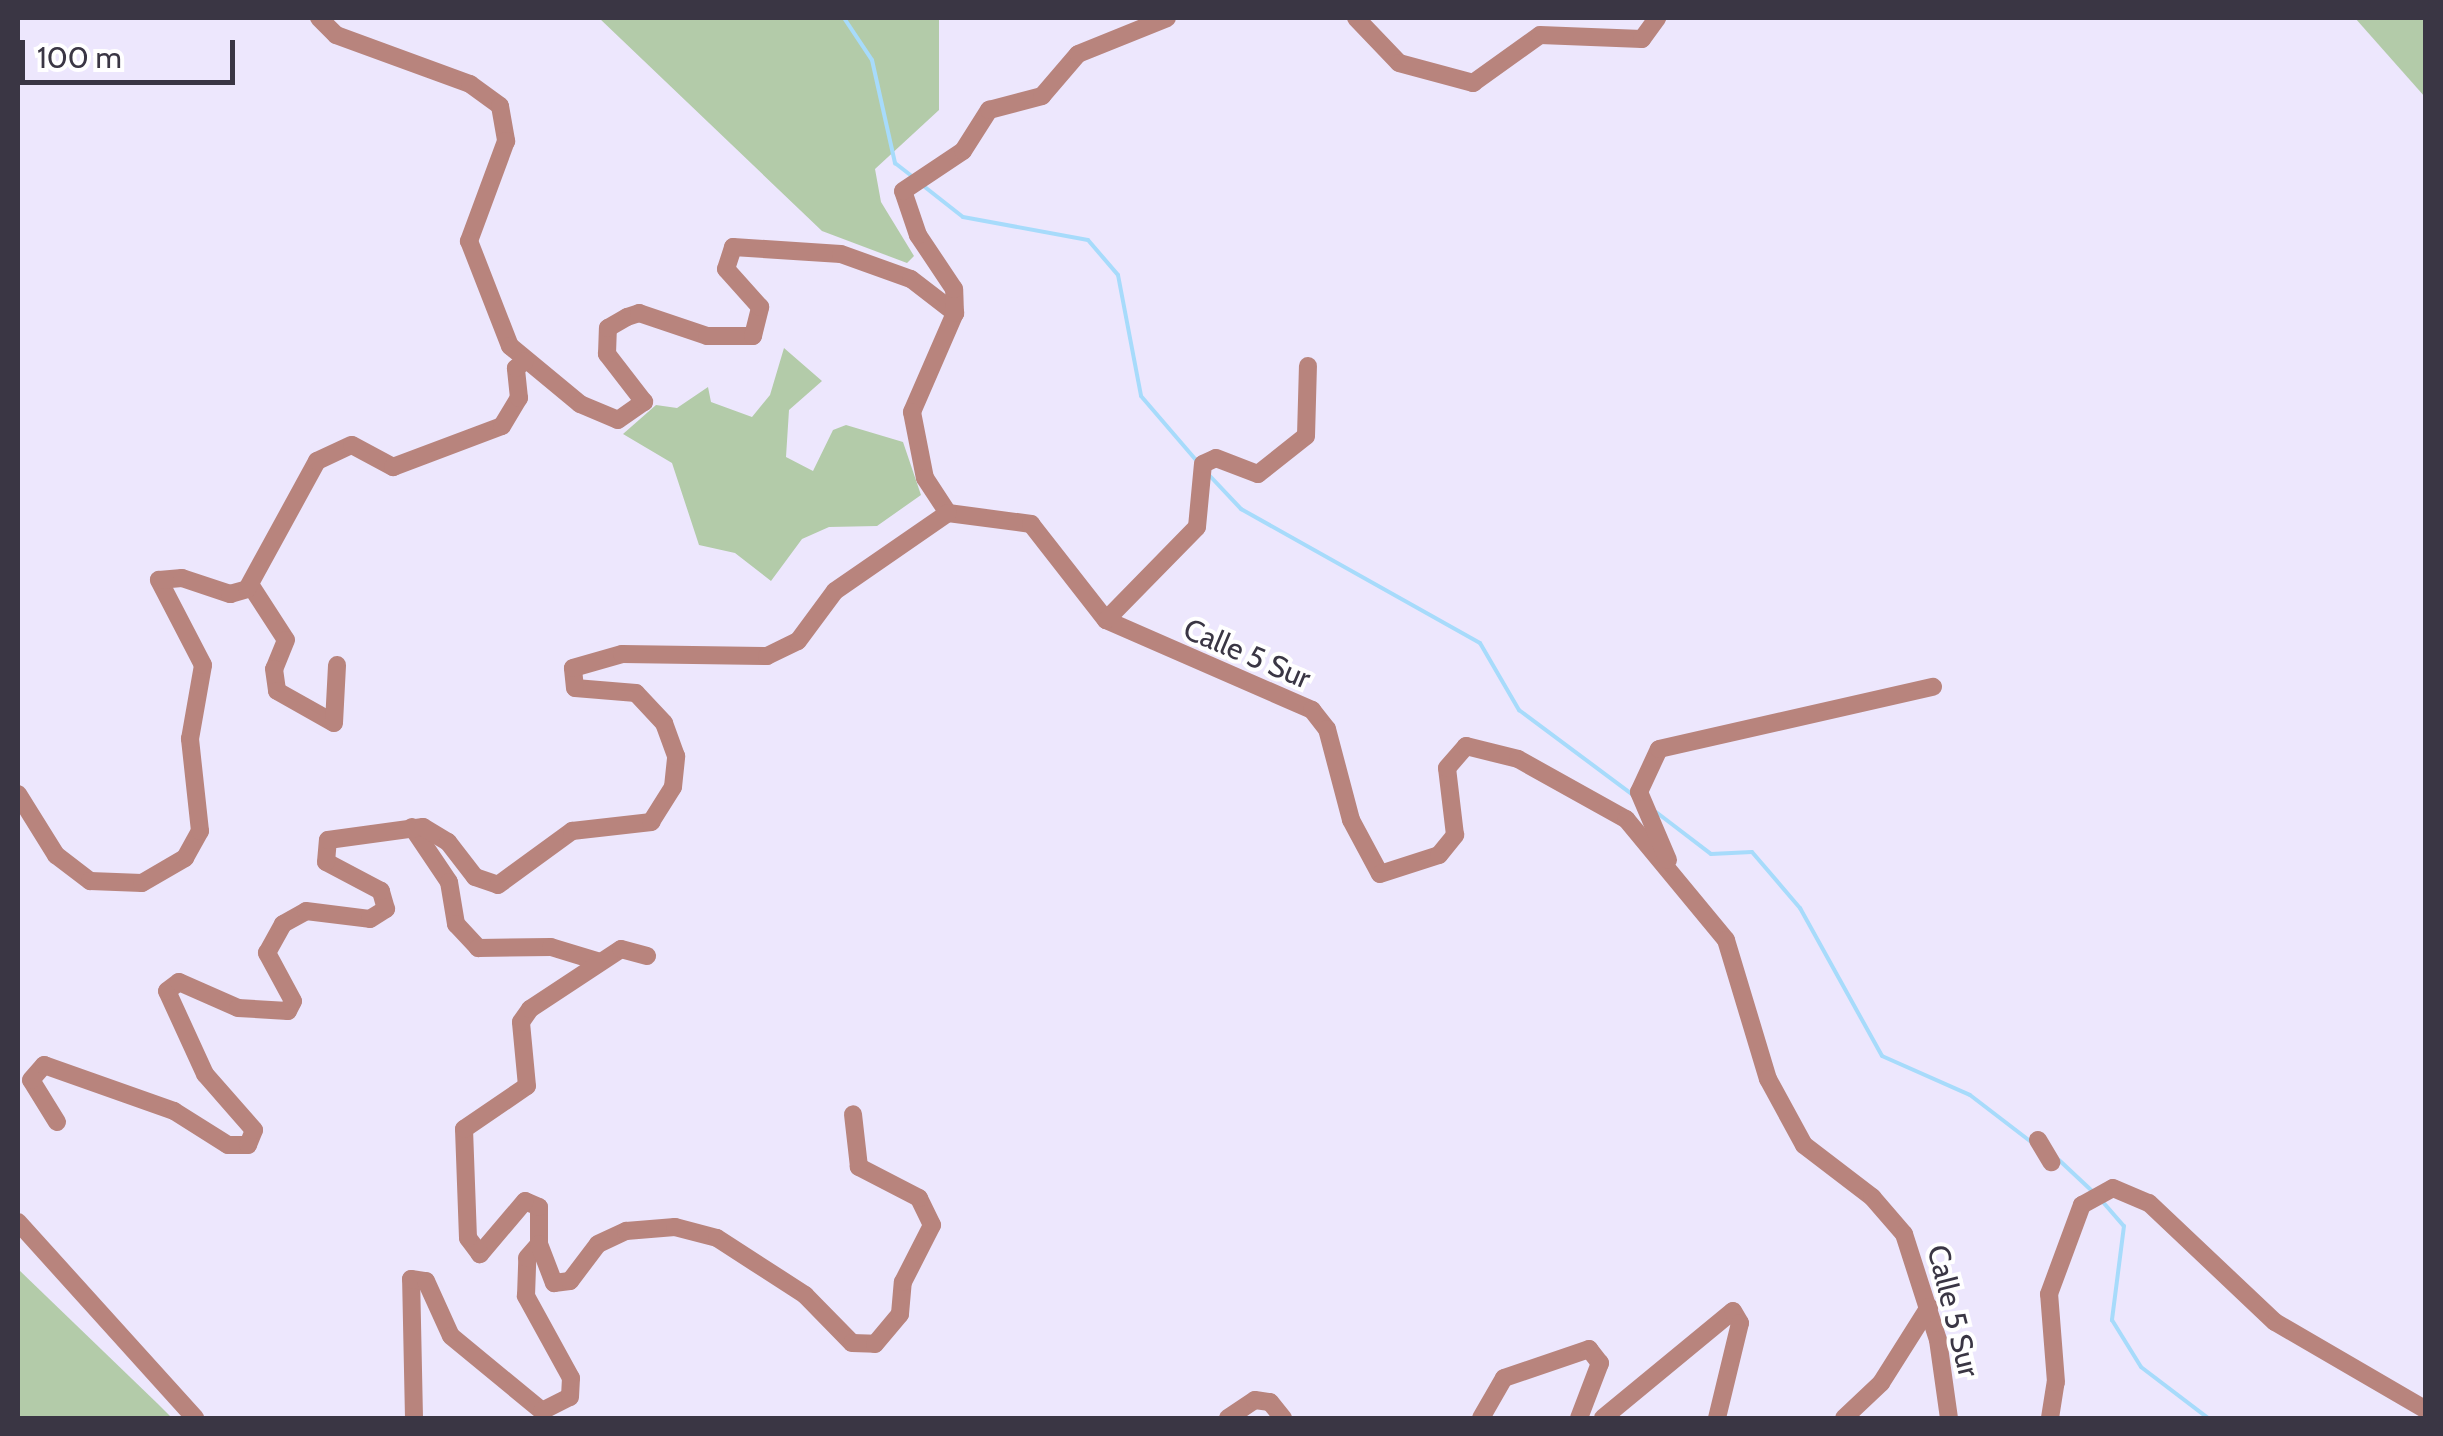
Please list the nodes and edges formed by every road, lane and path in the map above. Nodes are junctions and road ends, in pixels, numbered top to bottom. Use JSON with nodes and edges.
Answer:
{"nodes":[{"id":1,"x":319,"y":18,"type":"edge"},
{"id":2,"x":1167,"y":18,"type":"edge"},
{"id":3,"x":1356,"y":18,"type":"edge"},
{"id":4,"x":1657,"y":18,"type":"edge"},
{"id":5,"x":955,"y":314,"type":"junction"},
{"id":6,"x":525,"y":361,"type":"junction"},
{"id":7,"x":1308,"y":366,"type":"dead end"},
{"id":8,"x":948,"y":513,"type":"junction"},
{"id":9,"x":251,"y":586,"type":"junction"},
{"id":10,"x":1106,"y":620,"type":"junction"},
{"id":11,"x":337,"y":665,"type":"dead end"},
{"id":12,"x":1934,"y":688,"type":"dead end"},
{"id":13,"x":18,"y":794,"type":"edge"},
{"id":14,"x":412,"y":827,"type":"junction"},
{"id":15,"x":1673,"y":869,"type":"junction"},
{"id":16,"x":647,"y":956,"type":"dead end"},
{"id":17,"x":600,"y":962,"type":"junction"},
{"id":18,"x":853,"y":1114,"type":"dead end"},
{"id":19,"x":58,"y":1122,"type":"dead end"},
{"id":20,"x":2038,"y":1140,"type":"dead end"},
{"id":21,"x":2051,"y":1162,"type":"dead end"},
{"id":22,"x":18,"y":1222,"type":"edge"},
{"id":23,"x":539,"y":1244,"type":"junction"},
{"id":24,"x":1929,"y":1307,"type":"junction"},
{"id":25,"x":2426,"y":1410,"type":"edge"},
{"id":26,"x":195,"y":1418,"type":"edge"},
{"id":27,"x":414,"y":1418,"type":"edge"},
{"id":28,"x":1228,"y":1418,"type":"edge"},
{"id":29,"x":1283,"y":1418,"type":"edge"},
{"id":30,"x":1480,"y":1418,"type":"edge"},
{"id":31,"x":1579,"y":1418,"type":"edge"},
{"id":32,"x":1603,"y":1418,"type":"edge"},
{"id":33,"x":1717,"y":1418,"type":"edge"},
{"id":34,"x":1844,"y":1418,"type":"edge"},
{"id":35,"x":1949,"y":1418,"type":"edge"},
{"id":36,"x":2050,"y":1418,"type":"edge"}],
"edges":[{"from":1,"to":6,"type":"street"},
{"from":2,"to":5,"type":"street"},
{"from":3,"to":4,"type":"street"},
{"from":5,"to":6,"type":"street"},
{"from":5,"to":8,"type":"street"},
{"from":6,"to":9,"type":"street"},
{"from":7,"to":10,"type":"street"},
{"from":8,"to":10,"type":"street"},
{"from":8,"to":14,"type":"street"},
{"from":9,"to":11,"type":"street"},
{"from":9,"to":13,"type":"street"},
{"from":10,"to":15,"type":"street","name":"Calle 5 Sur"},
{"from":12,"to":15,"type":"street"},
{"from":14,"to":17,"type":"street"},
{"from":14,"to":19,"type":"street"},
{"from":15,"to":24,"type":"street","name":"Calle 5 Sur"},
{"from":16,"to":17,"type":"street"},
{"from":17,"to":23,"type":"street"},
{"from":18,"to":23,"type":"street"},
{"from":20,"to":21,"type":"street"},
{"from":22,"to":26,"type":"street"},
{"from":23,"to":27,"type":"street"},
{"from":24,"to":34,"type":"street"},
{"from":24,"to":35,"type":"street","name":"Calle 5 Sur"},
{"from":25,"to":36,"type":"street"},
{"from":28,"to":29,"type":"street"},
{"from":30,"to":31,"type":"street"},
{"from":32,"to":33,"type":"street"}]}
